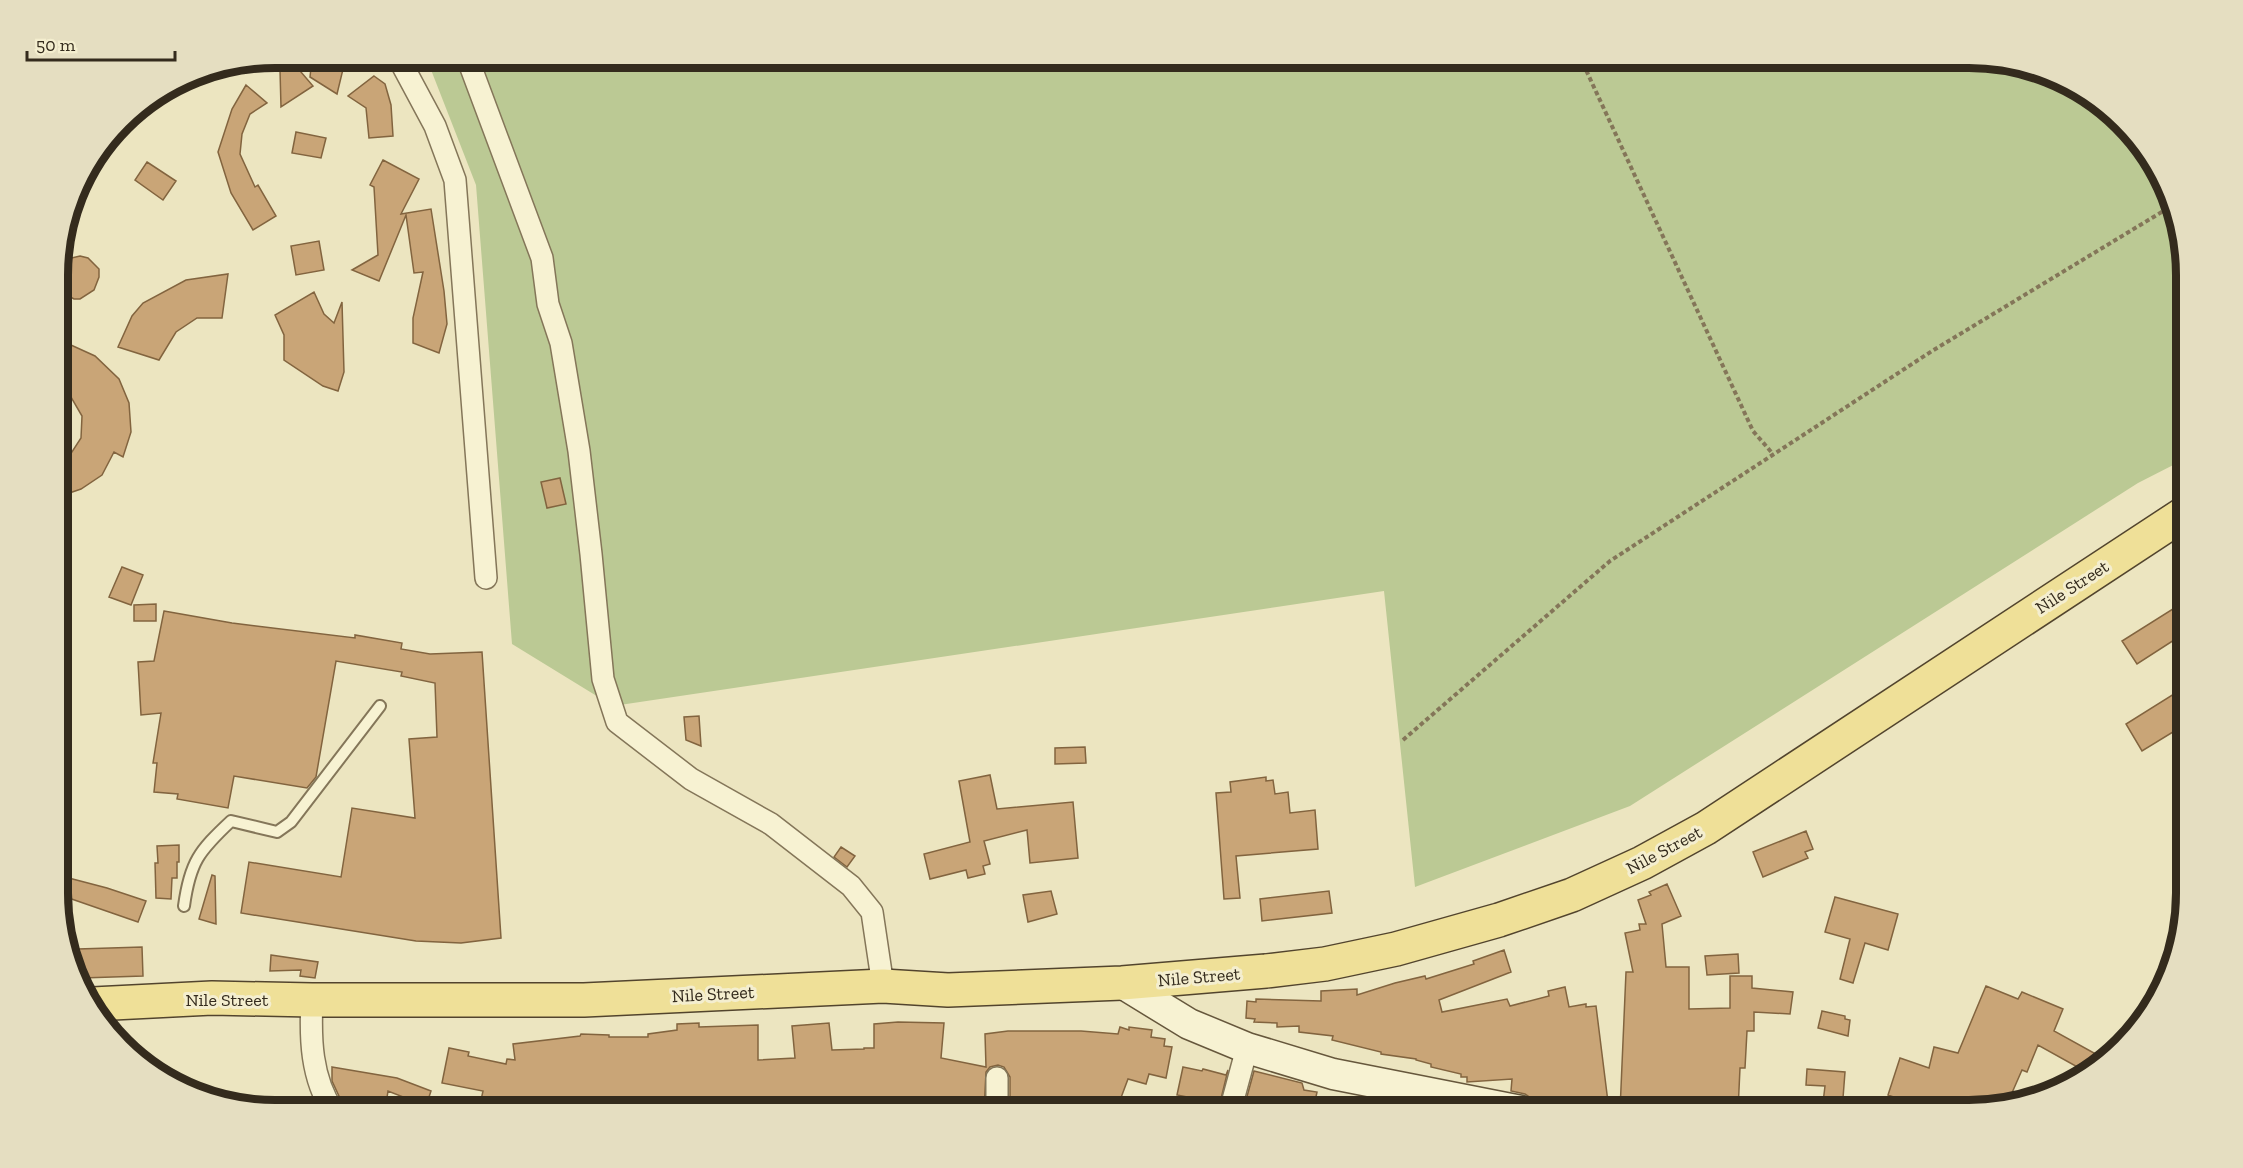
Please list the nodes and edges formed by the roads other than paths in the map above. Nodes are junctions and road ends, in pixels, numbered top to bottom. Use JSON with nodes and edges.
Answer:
{"nodes":[{"id":1,"x":404,"y":68,"type":"edge"},
{"id":2,"x":471,"y":68,"type":"edge"},
{"id":3,"x":2176,"y":519,"type":"edge"},
{"id":4,"x":486,"y":578,"type":"dead end"},
{"id":5,"x":380,"y":706,"type":"dead end"},
{"id":6,"x":184,"y":906,"type":"dead end"},
{"id":7,"x":1122,"y":983,"type":"junction"},
{"id":8,"x":883,"y":986,"type":"junction"},
{"id":9,"x":312,"y":1000,"type":"junction"},
{"id":10,"x":99,"y":1004,"type":"edge"},
{"id":11,"x":1247,"y":1048,"type":"junction"},
{"id":12,"x":997,"y":1078,"type":"dead end"},
{"id":13,"x":326,"y":1100,"type":"edge"},
{"id":14,"x":997,"y":1100,"type":"edge"},
{"id":15,"x":1233,"y":1100,"type":"edge"},
{"id":16,"x":1465,"y":1100,"type":"edge"}],
"edges":[{"from":1,"to":4,"type":"street"},
{"from":2,"to":8,"type":"street"},
{"from":3,"to":7,"type":"main road","name":"Nile Street"},
{"from":5,"to":6,"type":"lane"},
{"from":7,"to":8,"type":"main road","name":"Nile Street"},
{"from":7,"to":11,"type":"main road"},
{"from":8,"to":9,"type":"main road","name":"Nile Street"},
{"from":9,"to":10,"type":"main road","name":"Nile Street"},
{"from":9,"to":13,"type":"street"},
{"from":11,"to":15,"type":"street"},
{"from":11,"to":16,"type":"main road"},
{"from":12,"to":14,"type":"street"}]}
